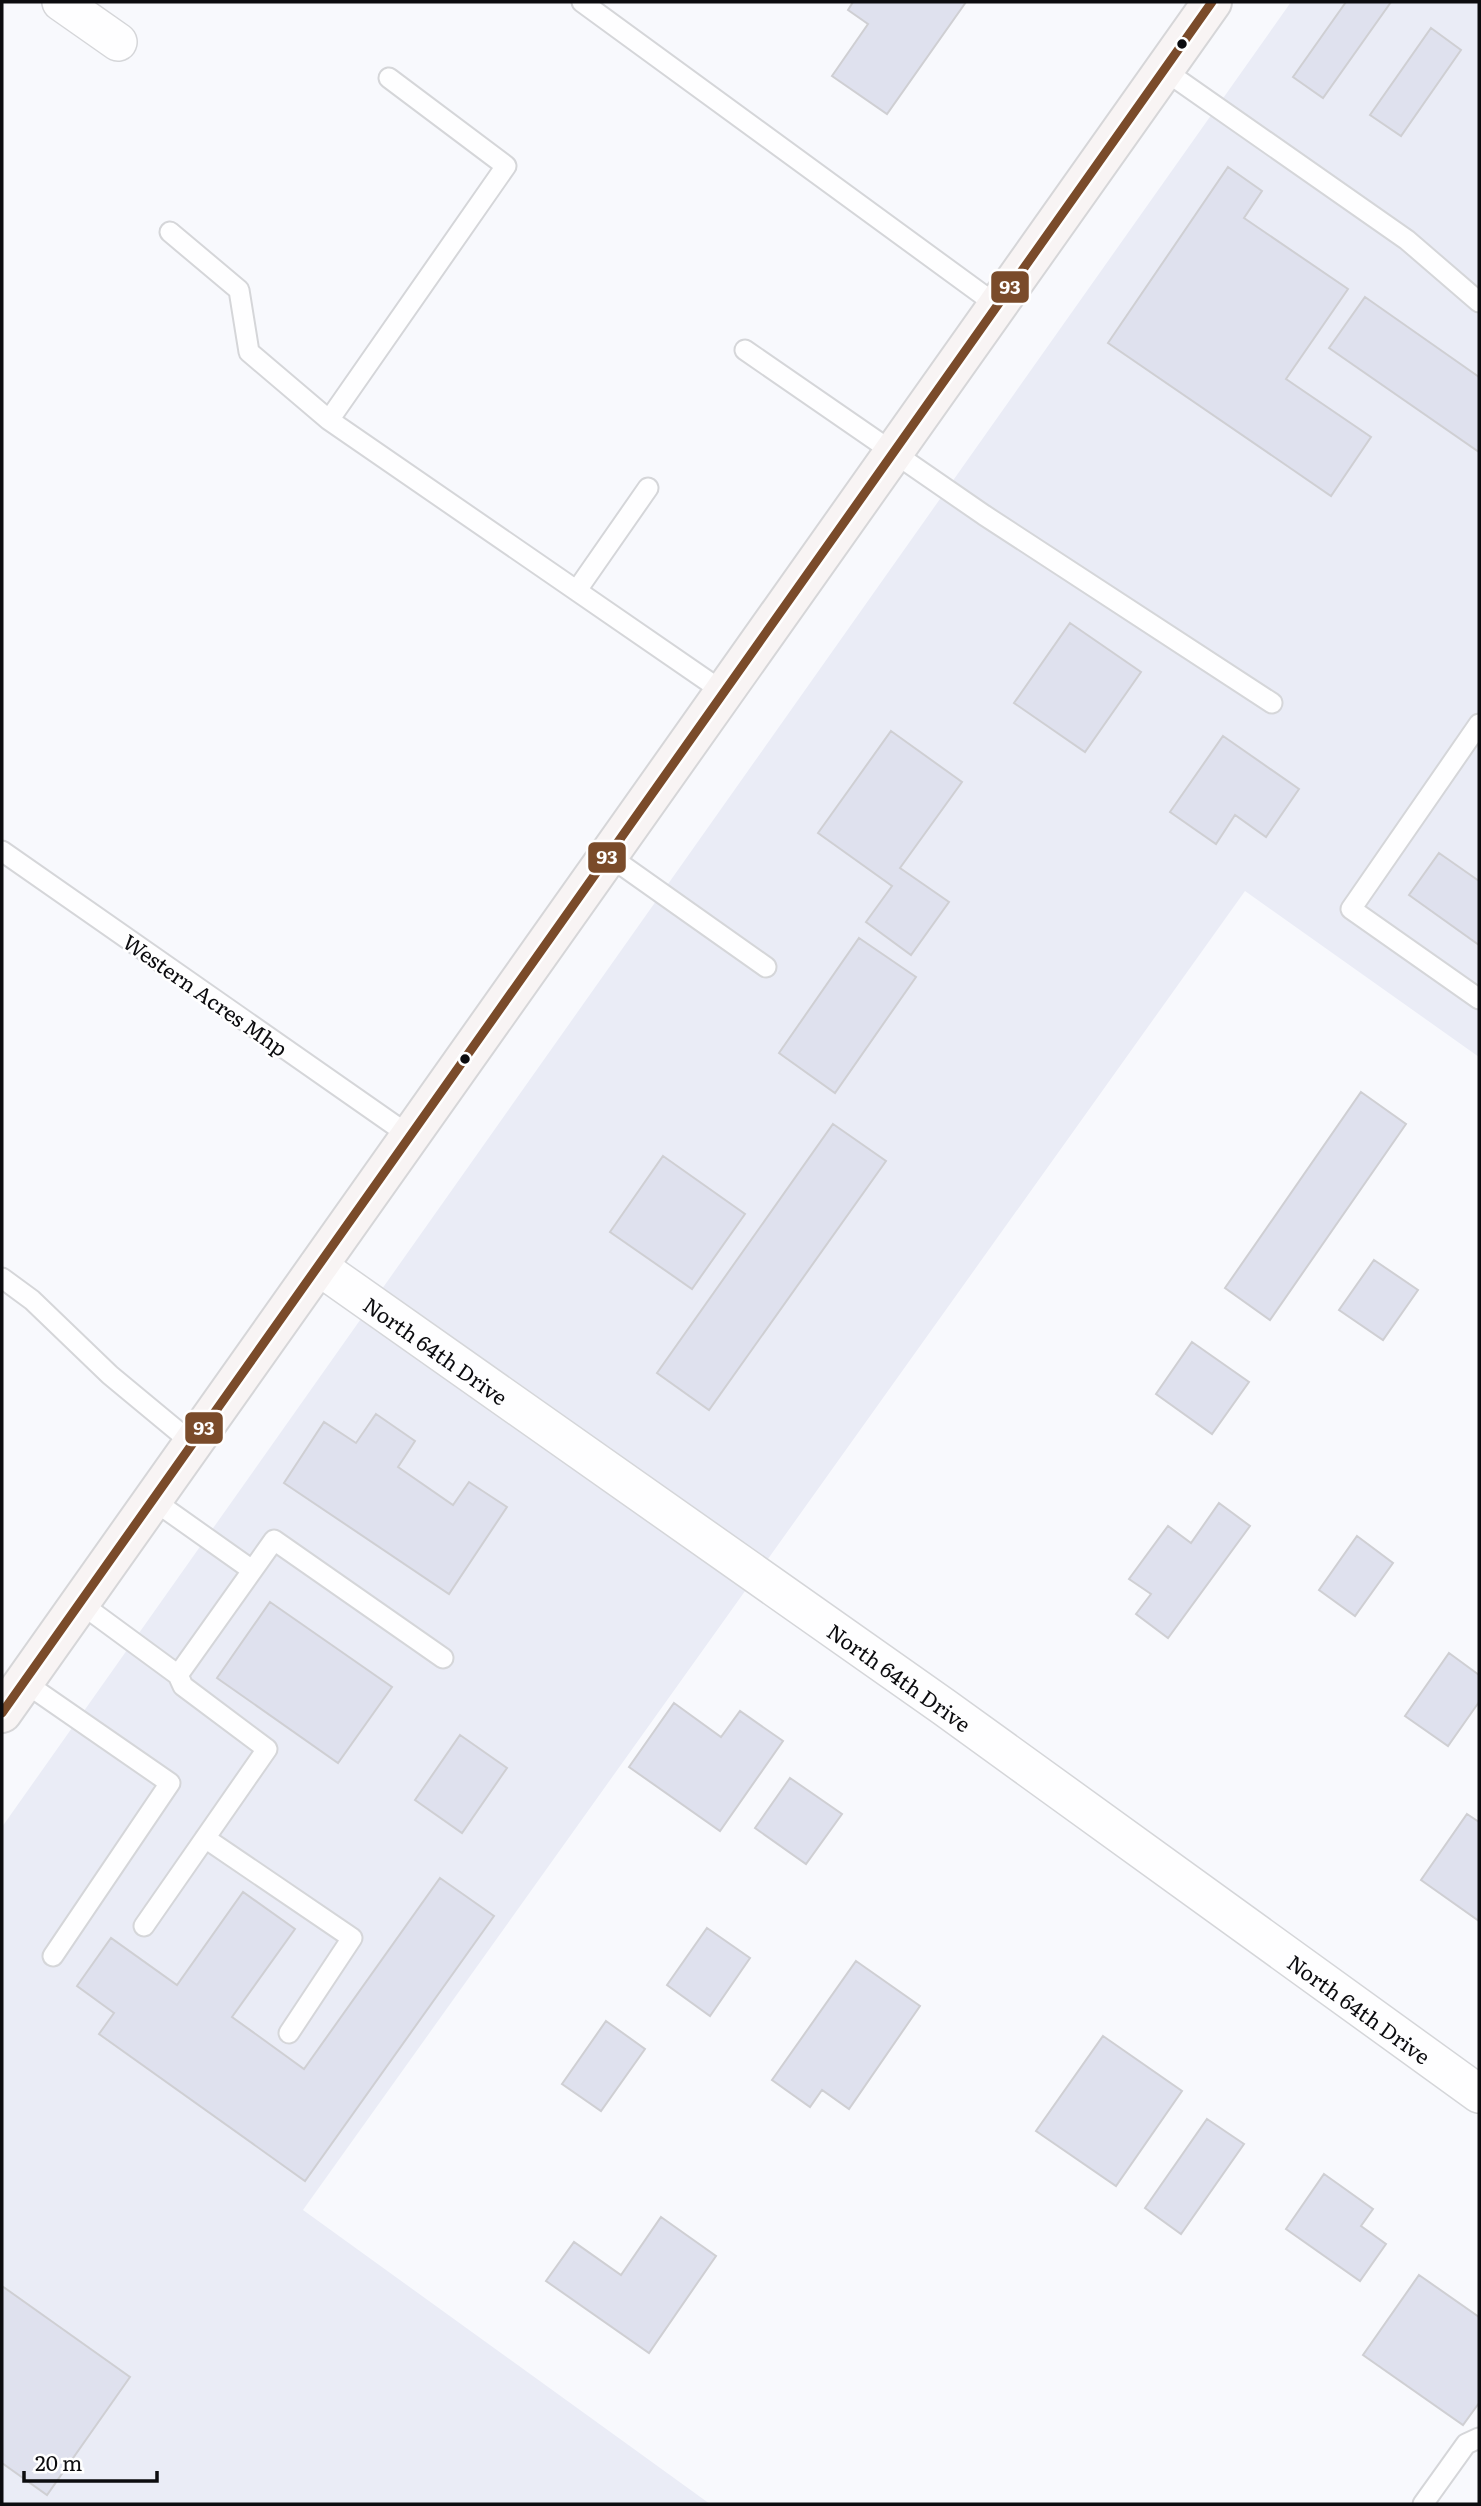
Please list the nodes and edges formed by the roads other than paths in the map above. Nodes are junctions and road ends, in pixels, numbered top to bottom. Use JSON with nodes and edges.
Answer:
{"nodes":[{"id":1,"x":61,"y":2,"type":"edge"},
{"id":2,"x":582,"y":2,"type":"edge"},
{"id":3,"x":1212,"y":2,"type":"edge"},
{"id":4,"x":118,"y":42,"type":"dead end"},
{"id":5,"x":1164,"y":70,"type":"junction"},
{"id":6,"x":389,"y":78,"type":"dead end"},
{"id":7,"x":170,"y":232,"type":"dead end"},
{"id":8,"x":1479,"y":302,"type":"edge"},
{"id":9,"x":998,"y":306,"type":"junction"},
{"id":10,"x":745,"y":349,"type":"dead end"},
{"id":11,"x":329,"y":420,"type":"junction"},
{"id":12,"x":895,"y":452,"type":"junction"},
{"id":13,"x":648,"y":488,"type":"dead end"},
{"id":14,"x":577,"y":590,"type":"junction"},
{"id":15,"x":724,"y":693,"type":"junction"},
{"id":16,"x":1272,"y":703,"type":"dead end"},
{"id":17,"x":1479,"y":724,"type":"edge"},
{"id":18,"x":2,"y":851,"type":"edge"},
{"id":19,"x":609,"y":856,"type":"junction"},
{"id":20,"x":766,"y":967,"type":"dead end"},
{"id":21,"x":1479,"y":999,"type":"edge"},
{"id":22,"x":410,"y":1136,"type":"junction"},
{"id":23,"x":318,"y":1266,"type":"junction"},
{"id":24,"x":2,"y":1278,"type":"edge"},
{"id":25,"x":192,"y":1443,"type":"junction"},
{"id":26,"x":153,"y":1500,"type":"junction"},
{"id":27,"x":252,"y":1570,"type":"junction"},
{"id":28,"x":80,"y":1603,"type":"junction"},
{"id":29,"x":443,"y":1658,"type":"dead end"},
{"id":30,"x":178,"y":1675,"type":"junction"},
{"id":31,"x":24,"y":1682,"type":"junction"},
{"id":32,"x":2,"y":1713,"type":"edge"},
{"id":33,"x":205,"y":1838,"type":"junction"},
{"id":34,"x":144,"y":1926,"type":"dead end"},
{"id":35,"x":53,"y":1955,"type":"dead end"},
{"id":36,"x":289,"y":2033,"type":"dead end"},
{"id":37,"x":1479,"y":2094,"type":"edge"},
{"id":38,"x":1479,"y":2438,"type":"edge"},
{"id":39,"x":1423,"y":2504,"type":"edge"}],
"edges":[{"from":1,"to":4,"type":"street"},
{"from":2,"to":9,"type":"lane"},
{"from":3,"to":5,"type":"main road"},
{"from":5,"to":8,"type":"lane"},
{"from":5,"to":9,"type":"main road"},
{"from":6,"to":11,"type":"lane"},
{"from":7,"to":11,"type":"lane"},
{"from":9,"to":12,"type":"main road"},
{"from":10,"to":12,"type":"lane"},
{"from":11,"to":14,"type":"lane"},
{"from":12,"to":15,"type":"main road"},
{"from":12,"to":16,"type":"lane"},
{"from":13,"to":14,"type":"lane"},
{"from":14,"to":15,"type":"lane"},
{"from":15,"to":19,"type":"main road"},
{"from":17,"to":21,"type":"lane"},
{"from":18,"to":22,"type":"lane","name":"Western Acres Mhp"},
{"from":19,"to":20,"type":"lane"},
{"from":19,"to":22,"type":"main road"},
{"from":22,"to":23,"type":"main road"},
{"from":23,"to":25,"type":"main road"},
{"from":23,"to":37,"type":"street","name":"North 64th Drive"},
{"from":24,"to":25,"type":"lane"},
{"from":25,"to":26,"type":"main road"},
{"from":26,"to":27,"type":"lane"},
{"from":26,"to":28,"type":"main road"},
{"from":27,"to":29,"type":"lane"},
{"from":27,"to":30,"type":"lane"},
{"from":28,"to":30,"type":"lane"},
{"from":28,"to":31,"type":"main road"},
{"from":30,"to":33,"type":"lane"},
{"from":31,"to":32,"type":"main road"},
{"from":31,"to":35,"type":"lane"},
{"from":33,"to":34,"type":"lane"},
{"from":33,"to":36,"type":"lane"},
{"from":38,"to":39,"type":"lane"}]}
